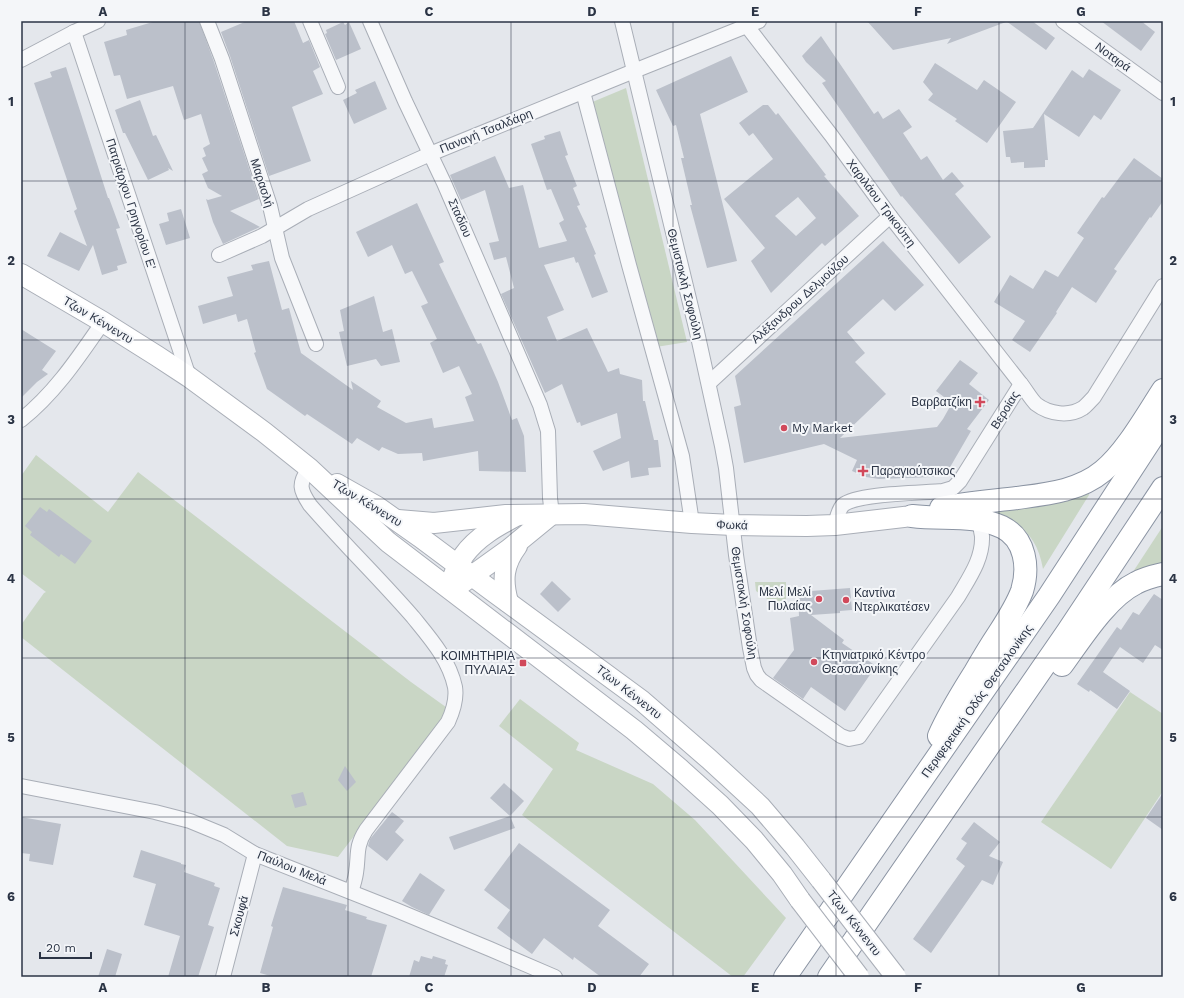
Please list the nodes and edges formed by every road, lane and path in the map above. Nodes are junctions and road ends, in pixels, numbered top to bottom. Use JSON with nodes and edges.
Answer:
{"nodes":[{"id":1,"x":98,"y":21,"type":"edge"},
{"id":2,"x":207,"y":21,"type":"edge"},
{"id":3,"x":310,"y":21,"type":"edge"},
{"id":4,"x":370,"y":21,"type":"edge"},
{"id":5,"x":622,"y":21,"type":"edge"},
{"id":6,"x":1063,"y":21,"type":"edge"},
{"id":7,"x":750,"y":23,"type":"edge"},
{"id":8,"x":74,"y":32,"type":"junction"},
{"id":9,"x":21,"y":60,"type":"edge"},
{"id":10,"x":634,"y":70,"type":"junction"},
{"id":11,"x":338,"y":87,"type":"dead end"},
{"id":12,"x":583,"y":92,"type":"junction"},
{"id":13,"x":1163,"y":93,"type":"edge"},
{"id":14,"x":430,"y":154,"type":"junction"},
{"id":15,"x":890,"y":216,"type":"junction"},
{"id":16,"x":276,"y":229,"type":"junction"},
{"id":17,"x":219,"y":255,"type":"dead end"},
{"id":18,"x":21,"y":274,"type":"edge"},
{"id":19,"x":1163,"y":286,"type":"edge"},
{"id":20,"x":103,"y":322,"type":"junction"},
{"id":21,"x":316,"y":344,"type":"dead end"},
{"id":22,"x":188,"y":377,"type":"junction"},
{"id":23,"x":709,"y":383,"type":"junction"},
{"id":24,"x":1021,"y":384,"type":"junction"},
{"id":25,"x":1163,"y":390,"type":"edge"},
{"id":26,"x":21,"y":420,"type":"edge"},
{"id":27,"x":1163,"y":421,"type":"edge"},
{"id":28,"x":309,"y":468,"type":"junction"},
{"id":29,"x":1163,"y":488,"type":"edge"},
{"id":30,"x":552,"y":514,"type":"junction"},
{"id":31,"x":520,"y":515,"type":"junction"},
{"id":32,"x":912,"y":516,"type":"junction"},
{"id":33,"x":398,"y":520,"type":"junction"},
{"id":34,"x":979,"y":520,"type":"junction"},
{"id":35,"x":692,"y":523,"type":"junction"},
{"id":36,"x":732,"y":525,"type":"junction"},
{"id":37,"x":835,"y":525,"type":"junction"},
{"id":38,"x":520,"y":540,"type":"junction"},
{"id":39,"x":465,"y":570,"type":"junction"},
{"id":40,"x":1163,"y":574,"type":"edge"},
{"id":41,"x":450,"y":589,"type":"junction"},
{"id":42,"x":508,"y":602,"type":"junction"},
{"id":43,"x":919,"y":784,"type":"junction"},
{"id":44,"x":21,"y":786,"type":"edge"},
{"id":45,"x":928,"y":835,"type":"junction"},
{"id":46,"x":255,"y":854,"type":"junction"},
{"id":47,"x":351,"y":892,"type":"junction"},
{"id":48,"x":223,"y":977,"type":"edge"},
{"id":49,"x":555,"y":977,"type":"edge"},
{"id":50,"x":784,"y":977,"type":"edge"},
{"id":51,"x":829,"y":977,"type":"edge"},
{"id":52,"x":859,"y":977,"type":"edge"},
{"id":53,"x":896,"y":977,"type":"edge"}],
"edges":[{"from":1,"to":8,"type":"street"},
{"from":2,"to":16,"type":"street","name":"Μαρασλή"},
{"from":3,"to":11,"type":"street"},
{"from":4,"to":14,"type":"street","name":"Σταδίου"},
{"from":5,"to":10,"type":"street","name":"Θεμιστοκλή Σοφούλη"},
{"from":6,"to":13,"type":"street","name":"Νοταρά"},
{"from":7,"to":10,"type":"street","name":"Παναγή Τσαλδάρη"},
{"from":7,"to":15,"type":"street","name":"Χαριλάου Τρικούπη"},
{"from":8,"to":9,"type":"street"},
{"from":8,"to":22,"type":"street","name":"Πατριάρχου Γρηγορίου Ε'"},
{"from":10,"to":12,"type":"street","name":"Παναγή Τσαλδάρη"},
{"from":10,"to":23,"type":"street","name":"Θεμιστοκλή Σοφούλη"},
{"from":12,"to":14,"type":"street","name":"Παναγή Τσαλδάρη"},
{"from":12,"to":35,"type":"street"},
{"from":14,"to":16,"type":"street","name":"Παναγή Τσαλδάρη"},
{"from":14,"to":30,"type":"street","name":"Σταδίου"},
{"from":15,"to":23,"type":"street","name":"Αλέξανδρου Δελμούζου"},
{"from":15,"to":24,"type":"street","name":"Χαριλάου Τρικούπη"},
{"from":16,"to":17,"type":"street","name":"Παναγή Τσαλδάρη"},
{"from":16,"to":21,"type":"street","name":"Μαρασλή"},
{"from":18,"to":20,"type":"main road","name":"Τζων Κέννεντυ"},
{"from":19,"to":24,"type":"street","name":"Βεροίας"},
{"from":20,"to":22,"type":"main road","name":"Τζων Κέννεντυ"},
{"from":20,"to":26,"type":"street"},
{"from":22,"to":28,"type":"main road","name":"Τζων Κέννεντυ"},
{"from":23,"to":36,"type":"street","name":"Θεμιστοκλή Σοφούλη"},
{"from":24,"to":37,"type":"street","name":"Βεροίας"},
{"from":25,"to":32,"type":"highway"},
{"from":27,"to":43,"type":"highway","name":"Περιφερειακή Οδός Θεσσαλονίκης"},
{"from":28,"to":33,"type":"main road","name":"Τζων Κέννεντυ"},
{"from":28,"to":41,"type":"main road","name":"Τζων Κέννεντυ"},
{"from":28,"to":47,"type":"street"},
{"from":29,"to":45,"type":"highway"},
{"from":30,"to":31,"type":"main road","name":"Φωκά"},
{"from":30,"to":35,"type":"main road","name":"Φωκά"},
{"from":30,"to":38,"type":"main road","name":"Φωκά"},
{"from":31,"to":33,"type":"main road"},
{"from":31,"to":39,"type":"main road","name":"Φωκά"},
{"from":32,"to":34,"type":"highway"},
{"from":32,"to":37,"type":"main road","name":"Φωκά"},
{"from":33,"to":39,"type":"main road","name":"Τζων Κέννεντυ"},
{"from":34,"to":36,"type":"street","name":"Θεμιστοκλή Σοφούλη"},
{"from":34,"to":43,"type":"highway"},
{"from":35,"to":36,"type":"main road","name":"Φωκά"},
{"from":36,"to":37,"type":"main road","name":"Φωκά"},
{"from":38,"to":39,"type":"main road","name":"Φωκά"},
{"from":38,"to":42,"type":"main road"},
{"from":39,"to":41,"type":"main road","name":"Φωκά"},
{"from":39,"to":42,"type":"main road","name":"Τζων Κέννεντυ"},
{"from":40,"to":45,"type":"highway"},
{"from":41,"to":52,"type":"main road","name":"Τζων Κέννεντυ","bridge":true},
{"from":42,"to":53,"type":"main road","name":"Τζων Κέννεντυ","bridge":true},
{"from":43,"to":50,"type":"highway","name":"Περιφερειακή Οδός Θεσσαλονίκης"},
{"from":44,"to":46,"type":"street","name":"Παύλου Μελά"},
{"from":45,"to":51,"type":"highway"},
{"from":46,"to":47,"type":"street","name":"Παύλου Μελά"},
{"from":46,"to":48,"type":"street","name":"Σκουφά"},
{"from":47,"to":49,"type":"street","name":"Παύλου Μελά"}]}
